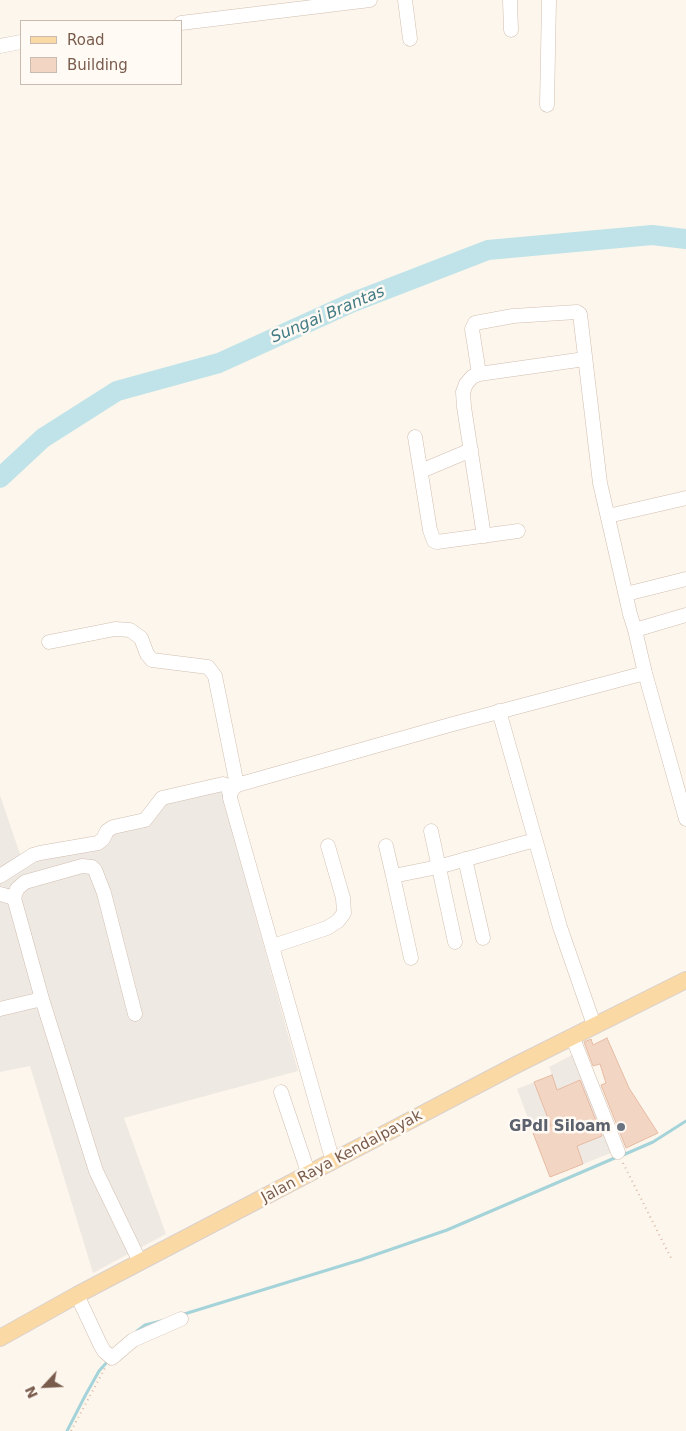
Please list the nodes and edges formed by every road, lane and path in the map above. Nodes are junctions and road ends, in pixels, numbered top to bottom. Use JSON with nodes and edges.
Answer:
{"nodes":[{"id":1,"x":370,"y":0,"type":"edge"},
{"id":2,"x":405,"y":0,"type":"edge"},
{"id":3,"x":510,"y":0,"type":"edge"},
{"id":4,"x":549,"y":0,"type":"edge"},
{"id":5,"x":277,"y":6,"type":"edge"},
{"id":6,"x":182,"y":23,"type":"edge"},
{"id":7,"x":511,"y":30,"type":"dead end"},
{"id":8,"x":410,"y":39,"type":"dead end"},
{"id":9,"x":20,"y":42,"type":"edge"},
{"id":10,"x":0,"y":46,"type":"edge"},
{"id":11,"x":547,"y":105,"type":"dead end"},
{"id":12,"x":585,"y":359,"type":"junction"},
{"id":13,"x":479,"y":374,"type":"junction"},
{"id":14,"x":415,"y":437,"type":"dead end"},
{"id":15,"x":470,"y":450,"type":"junction"},
{"id":16,"x":421,"y":471,"type":"junction"},
{"id":17,"x":686,"y":498,"type":"edge"},
{"id":18,"x":608,"y":516,"type":"junction"},
{"id":19,"x":518,"y":531,"type":"dead end"},
{"id":20,"x":484,"y":536,"type":"junction"},
{"id":21,"x":686,"y":578,"type":"edge"},
{"id":22,"x":626,"y":594,"type":"junction"},
{"id":23,"x":686,"y":615,"type":"edge"},
{"id":24,"x":636,"y":630,"type":"junction"},
{"id":25,"x":49,"y":642,"type":"dead end"},
{"id":26,"x":645,"y":673,"type":"junction"},
{"id":27,"x":499,"y":711,"type":"junction"},
{"id":28,"x":233,"y":791,"type":"junction"},
{"id":29,"x":686,"y":819,"type":"edge"},
{"id":30,"x":431,"y":831,"type":"dead end"},
{"id":31,"x":535,"y":840,"type":"junction"},
{"id":32,"x":328,"y":846,"type":"dead end"},
{"id":33,"x":386,"y":846,"type":"dead end"},
{"id":34,"x":465,"y":859,"type":"junction"},
{"id":35,"x":438,"y":867,"type":"junction"},
{"id":36,"x":0,"y":876,"type":"edge"},
{"id":37,"x":393,"y":876,"type":"junction"},
{"id":38,"x":0,"y":894,"type":"edge"},
{"id":39,"x":14,"y":898,"type":"junction"},
{"id":40,"x":484,"y":938,"type":"dead end"},
{"id":41,"x":455,"y":942,"type":"dead end"},
{"id":42,"x":273,"y":946,"type":"junction"},
{"id":43,"x":411,"y":958,"type":"dead end"},
{"id":44,"x":686,"y":980,"type":"edge"},
{"id":45,"x":42,"y":999,"type":"junction"},
{"id":46,"x":0,"y":1010,"type":"edge"},
{"id":47,"x":135,"y":1014,"type":"dead end"},
{"id":48,"x":594,"y":1025,"type":"junction"},
{"id":49,"x":572,"y":1036,"type":"junction"},
{"id":50,"x":281,"y":1092,"type":"dead end"},
{"id":51,"x":620,"y":1156,"type":"joint"},
{"id":52,"x":333,"y":1162,"type":"junction"},
{"id":53,"x":309,"y":1174,"type":"junction"},
{"id":54,"x":672,"y":1260,"type":"dead end"},
{"id":55,"x":140,"y":1262,"type":"junction"},
{"id":56,"x":77,"y":1295,"type":"junction"},
{"id":57,"x":181,"y":1319,"type":"dead end"},
{"id":58,"x":0,"y":1338,"type":"edge"},
{"id":59,"x":111,"y":1357,"type":"junction"},
{"id":60,"x":71,"y":1431,"type":"edge"}],
"edges":[{"from":1,"to":5,"type":"street"},
{"from":2,"to":8,"type":"street"},
{"from":3,"to":7,"type":"street"},
{"from":4,"to":11,"type":"street"},
{"from":5,"to":6,"type":"street"},
{"from":9,"to":10,"type":"street"},
{"from":12,"to":13,"type":"street"},
{"from":12,"to":13,"type":"street"},
{"from":12,"to":18,"type":"street"},
{"from":13,"to":15,"type":"street"},
{"from":14,"to":16,"type":"street"},
{"from":15,"to":16,"type":"street"},
{"from":15,"to":20,"type":"street"},
{"from":16,"to":20,"type":"street"},
{"from":17,"to":18,"type":"street"},
{"from":18,"to":22,"type":"street"},
{"from":19,"to":20,"type":"street"},
{"from":21,"to":22,"type":"street"},
{"from":22,"to":24,"type":"street"},
{"from":23,"to":24,"type":"street"},
{"from":24,"to":26,"type":"street"},
{"from":25,"to":28,"type":"street"},
{"from":26,"to":27,"type":"street"},
{"from":26,"to":29,"type":"street"},
{"from":27,"to":28,"type":"street"},
{"from":27,"to":31,"type":"street"},
{"from":28,"to":36,"type":"street"},
{"from":28,"to":42,"type":"street"},
{"from":30,"to":35,"type":"street"},
{"from":31,"to":34,"type":"street"},
{"from":31,"to":48,"type":"street"},
{"from":32,"to":42,"type":"street"},
{"from":33,"to":37,"type":"street"},
{"from":34,"to":35,"type":"street"},
{"from":34,"to":40,"type":"street"},
{"from":35,"to":37,"type":"street"},
{"from":35,"to":41,"type":"street"},
{"from":37,"to":43,"type":"street"},
{"from":38,"to":39,"type":"street"},
{"from":39,"to":45,"type":"street"},
{"from":39,"to":47,"type":"street"},
{"from":42,"to":52,"type":"street"},
{"from":44,"to":48,"type":"main road","name":"Jalan Raya Kendalpayak"},
{"from":45,"to":46,"type":"street"},
{"from":45,"to":55,"type":"street"},
{"from":48,"to":49,"type":"main road","name":"Jalan Raya Kendalpayak"},
{"from":49,"to":51,"type":"street"},
{"from":49,"to":52,"type":"main road","name":"Jalan Raya Kendalpayak"},
{"from":50,"to":53,"type":"street"},
{"from":51,"to":54,"type":"path"},
{"from":52,"to":53,"type":"main road","name":"Jalan Raya Kendalpayak"},
{"from":53,"to":55,"type":"main road","name":"Jalan Raya Kendalpayak"},
{"from":55,"to":56,"type":"main road","name":"Jalan Raya Kendalpayak"},
{"from":56,"to":58,"type":"main road","name":"Jalan Raya Kendalpayak"},
{"from":56,"to":59,"type":"street"},
{"from":57,"to":59,"type":"street"},
{"from":59,"to":60,"type":"path"}]}
